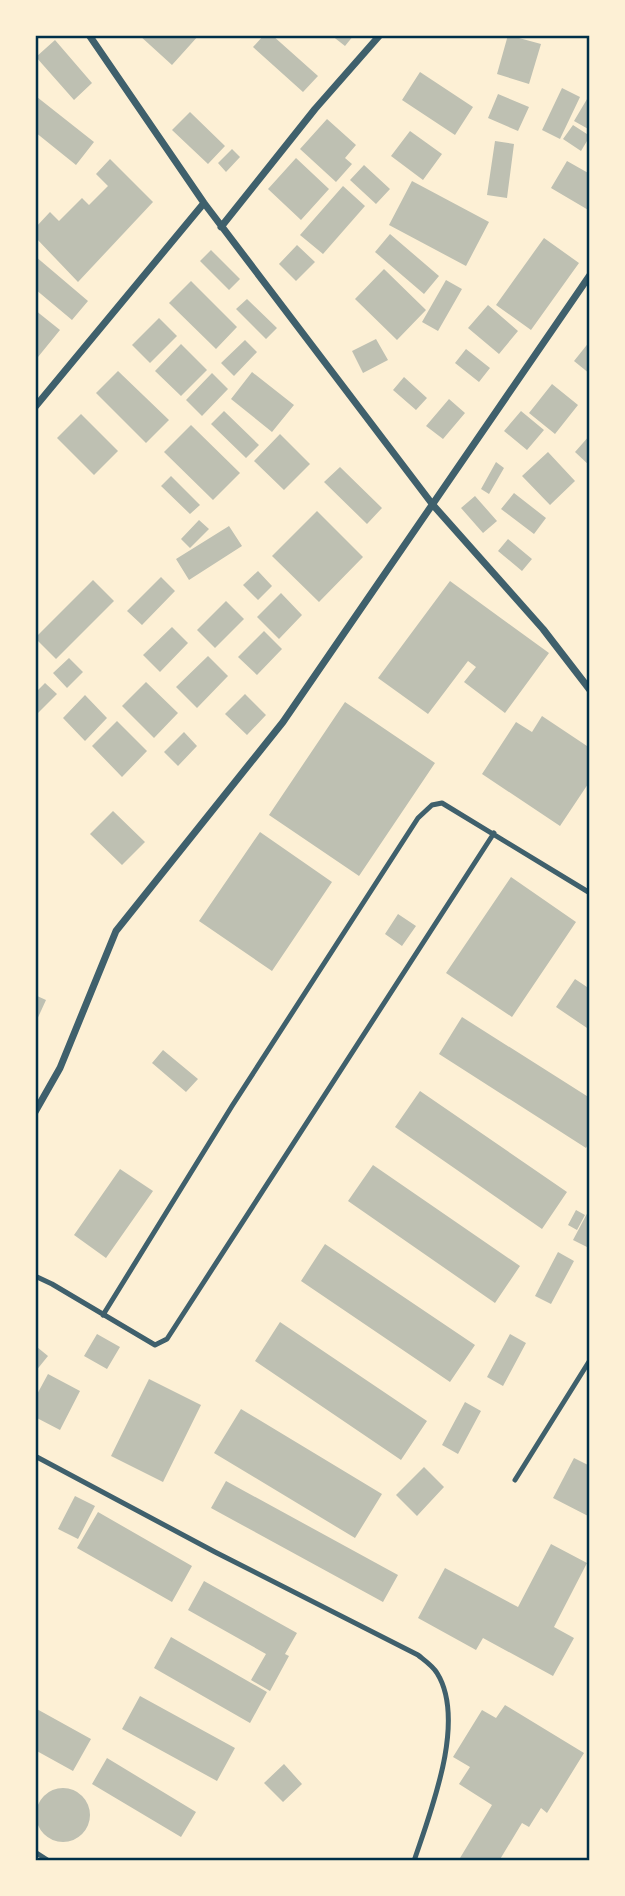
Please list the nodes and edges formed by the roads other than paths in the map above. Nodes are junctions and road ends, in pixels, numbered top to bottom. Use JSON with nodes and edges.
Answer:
{"nodes":[{"id":1,"x":89,"y":35,"type":"edge"},
{"id":2,"x":380,"y":35,"type":"edge"},
{"id":3,"x":204,"y":203,"type":"junction"},
{"id":4,"x":221,"y":227,"type":"junction"},
{"id":5,"x":590,"y":275,"type":"edge"},
{"id":6,"x":35,"y":407,"type":"edge"},
{"id":7,"x":433,"y":505,"type":"junction"},
{"id":8,"x":590,"y":690,"type":"edge"},
{"id":9,"x":494,"y":833,"type":"junction"},
{"id":10,"x":590,"y":893,"type":"edge"},
{"id":11,"x":35,"y":1112,"type":"edge"},
{"id":12,"x":35,"y":1276,"type":"edge"},
{"id":13,"x":103,"y":1315,"type":"junction"},
{"id":14,"x":590,"y":1360,"type":"edge"},
{"id":15,"x":35,"y":1456,"type":"edge"},
{"id":16,"x":515,"y":1480,"type":"dead end"},
{"id":17,"x":35,"y":1852,"type":"edge"},
{"id":18,"x":49,"y":1861,"type":"edge"},
{"id":19,"x":414,"y":1861,"type":"edge"}],
"edges":[{"from":1,"to":3,"type":"street"},
{"from":2,"to":4,"type":"street"},
{"from":3,"to":4,"type":"street"},
{"from":3,"to":6,"type":"street"},
{"from":4,"to":7,"type":"street"},
{"from":5,"to":7,"type":"street"},
{"from":7,"to":8,"type":"street"},
{"from":7,"to":11,"type":"street"},
{"from":9,"to":10,"type":"lane"},
{"from":9,"to":13,"type":"lane"},
{"from":9,"to":13,"type":"lane"},
{"from":12,"to":13,"type":"lane"},
{"from":14,"to":16,"type":"lane"},
{"from":15,"to":19,"type":"lane"},
{"from":17,"to":18,"type":"lane"}]}
